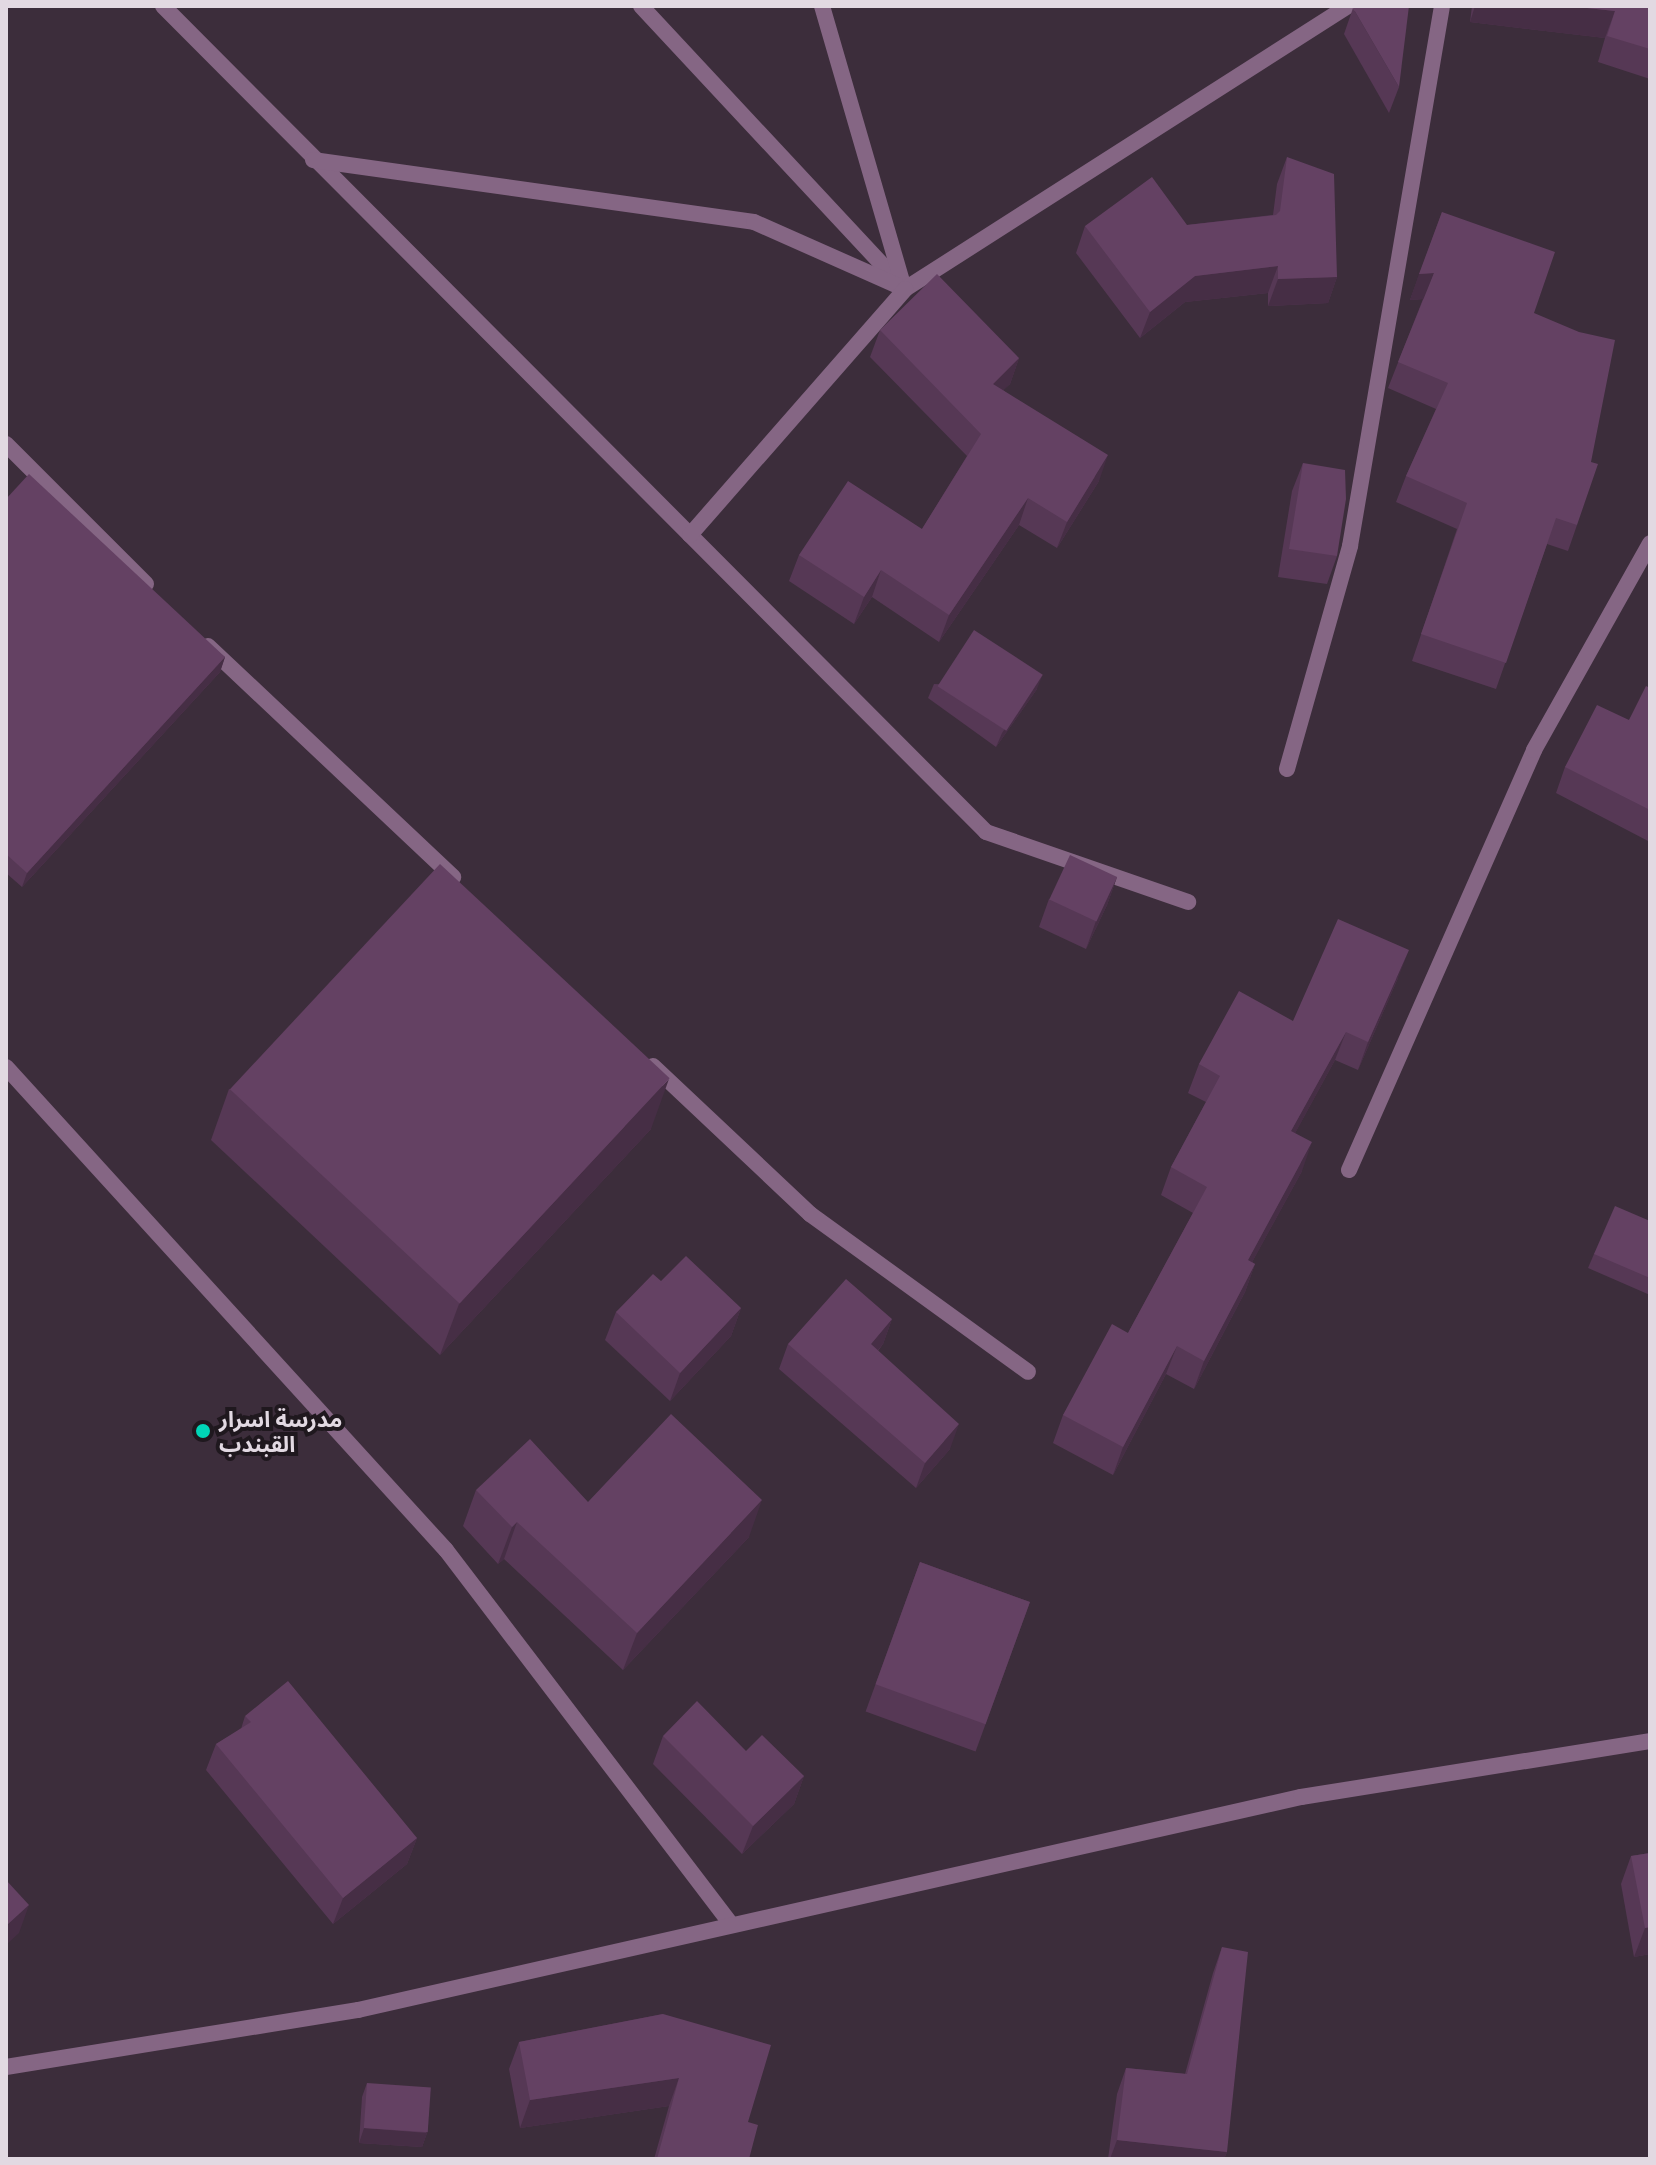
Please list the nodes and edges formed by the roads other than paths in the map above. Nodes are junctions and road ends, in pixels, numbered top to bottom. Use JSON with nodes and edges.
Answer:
{"nodes":[{"id":1,"x":163,"y":6,"type":"edge"},
{"id":2,"x":641,"y":6,"type":"edge"},
{"id":3,"x":822,"y":6,"type":"edge"},
{"id":4,"x":1348,"y":6,"type":"edge"},
{"id":5,"x":1442,"y":6,"type":"edge"},
{"id":6,"x":313,"y":160,"type":"junction"},
{"id":7,"x":905,"y":289,"type":"junction"},
{"id":8,"x":6,"y":444,"type":"edge"},
{"id":9,"x":690,"y":535,"type":"junction"},
{"id":10,"x":1650,"y":543,"type":"edge"},
{"id":11,"x":162,"y":601,"type":"edge"},
{"id":12,"x":196,"y":634,"type":"edge"},
{"id":13,"x":1287,"y":769,"type":"dead end"},
{"id":14,"x":462,"y":886,"type":"edge"},
{"id":15,"x":1188,"y":902,"type":"dead end"},
{"id":16,"x":636,"y":1050,"type":"edge"},
{"id":17,"x":6,"y":1067,"type":"edge"},
{"id":18,"x":1349,"y":1170,"type":"dead end"},
{"id":19,"x":1028,"y":1372,"type":"dead end"},
{"id":20,"x":1650,"y":1741,"type":"edge"},
{"id":21,"x":731,"y":1924,"type":"junction"},
{"id":22,"x":6,"y":2067,"type":"edge"}],
"edges":[{"from":1,"to":6,"type":"street"},
{"from":2,"to":7,"type":"street"},
{"from":3,"to":7,"type":"street"},
{"from":4,"to":7,"type":"street"},
{"from":5,"to":13,"type":"street"},
{"from":6,"to":7,"type":"street"},
{"from":6,"to":9,"type":"street"},
{"from":7,"to":9,"type":"street"},
{"from":8,"to":11,"type":"street"},
{"from":9,"to":15,"type":"street"},
{"from":10,"to":18,"type":"street"},
{"from":12,"to":14,"type":"street"},
{"from":16,"to":19,"type":"street"},
{"from":17,"to":21,"type":"street"},
{"from":20,"to":21,"type":"street"},
{"from":21,"to":22,"type":"street"}]}
